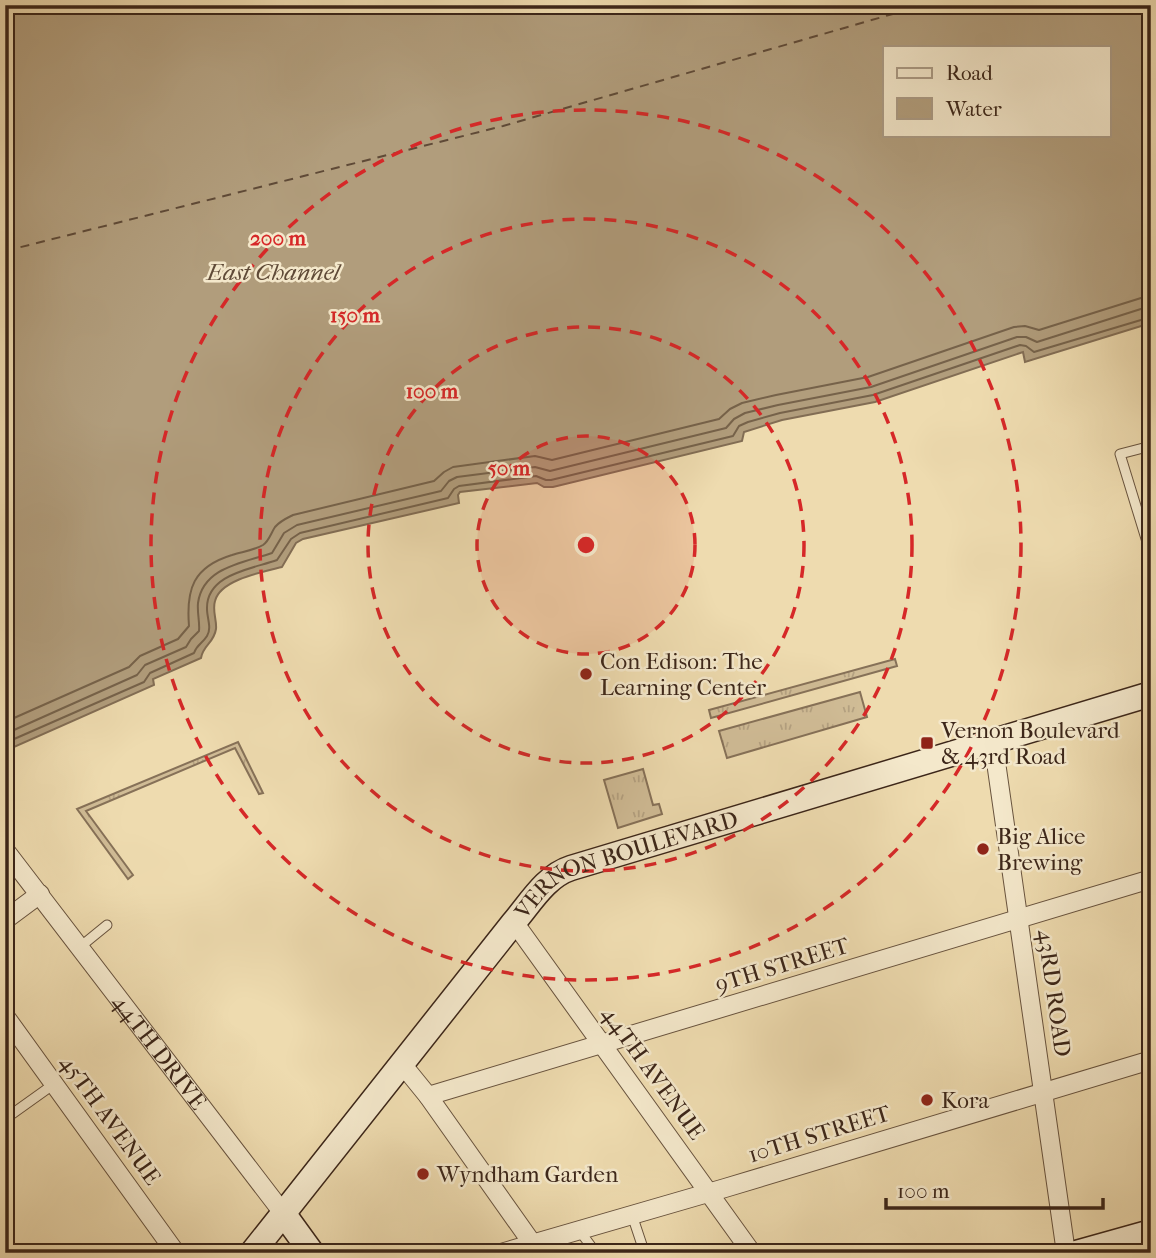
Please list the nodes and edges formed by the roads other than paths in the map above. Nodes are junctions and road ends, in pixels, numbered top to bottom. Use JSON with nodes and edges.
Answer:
{"nodes":[{"id":1,"x":1151,"y":446,"type":"edge"},
{"id":2,"x":1151,"y":555,"type":"edge"},
{"id":3,"x":1151,"y":694,"type":"edge"},
{"id":4,"x":993,"y":741,"type":"junction"},
{"id":5,"x":5,"y":850,"type":"edge"},
{"id":6,"x":1151,"y":879,"type":"edge"},
{"id":7,"x":40,"y":894,"type":"junction"},
{"id":8,"x":5,"y":919,"type":"edge"},
{"id":9,"x":1018,"y":919,"type":"junction"},
{"id":10,"x":514,"y":922,"type":"junction"},
{"id":11,"x":107,"y":925,"type":"dead end"},
{"id":12,"x":80,"y":947,"type":"junction"},
{"id":13,"x":5,"y":1016,"type":"edge"},
{"id":14,"x":602,"y":1044,"type":"junction"},
{"id":15,"x":1151,"y":1060,"type":"edge"},
{"id":16,"x":402,"y":1064,"type":"junction"},
{"id":17,"x":54,"y":1084,"type":"junction"},
{"id":18,"x":1043,"y":1092,"type":"junction"},
{"id":19,"x":428,"y":1096,"type":"junction"},
{"id":20,"x":5,"y":1119,"type":"edge"},
{"id":21,"x":709,"y":1193,"type":"junction"},
{"id":22,"x":283,"y":1213,"type":"junction"},
{"id":23,"x":632,"y":1215,"type":"junction"},
{"id":24,"x":579,"y":1230,"type":"junction"},
{"id":25,"x":1151,"y":1232,"type":"edge"},
{"id":26,"x":536,"y":1248,"type":"edge"},
{"id":27,"x":644,"y":1251,"type":"dead end"},
{"id":28,"x":176,"y":1253,"type":"edge"},
{"id":29,"x":252,"y":1253,"type":"edge"},
{"id":30,"x":312,"y":1253,"type":"edge"},
{"id":31,"x":500,"y":1253,"type":"edge"},
{"id":32,"x":596,"y":1253,"type":"edge"},
{"id":33,"x":752,"y":1253,"type":"edge"},
{"id":34,"x":1066,"y":1253,"type":"edge"},
{"id":35,"x":1076,"y":1253,"type":"edge"}],
"edges":[{"from":1,"to":2,"type":"lane"},
{"from":3,"to":4,"type":"main road","name":"VERNON BOULEVARD"},
{"from":4,"to":9,"type":"street","name":"43RD ROAD"},
{"from":4,"to":10,"type":"main road","name":"VERNON BOULEVARD"},
{"from":5,"to":7,"type":"street","name":"44TH DRIVE"},
{"from":6,"to":9,"type":"street","name":"9TH STREET"},
{"from":7,"to":8,"type":"street"},
{"from":7,"to":12,"type":"street","name":"44TH DRIVE"},
{"from":9,"to":14,"type":"street","name":"9TH STREET"},
{"from":9,"to":18,"type":"street","name":"43RD ROAD"},
{"from":10,"to":14,"type":"street","name":"44TH AVENUE"},
{"from":10,"to":16,"type":"main road","name":"VERNON BOULEVARD"},
{"from":11,"to":12,"type":"lane"},
{"from":12,"to":22,"type":"street","name":"44TH DRIVE"},
{"from":13,"to":17,"type":"street","name":"45TH AVENUE"},
{"from":14,"to":19,"type":"street","name":"9TH STREET"},
{"from":14,"to":21,"type":"street","name":"44TH AVENUE"},
{"from":15,"to":18,"type":"street","name":"10TH STREET"},
{"from":16,"to":19,"type":"street"},
{"from":16,"to":22,"type":"main road","name":"VERNON BOULEVARD"},
{"from":17,"to":20,"type":"lane"},
{"from":17,"to":28,"type":"street","name":"45TH AVENUE"},
{"from":18,"to":21,"type":"street","name":"10TH STREET"},
{"from":18,"to":34,"type":"street","name":"43RD ROAD"},
{"from":19,"to":26,"type":"street"},
{"from":21,"to":23,"type":"street","name":"10TH STREET"},
{"from":21,"to":33,"type":"street","name":"44TH AVENUE"},
{"from":22,"to":29,"type":"main road","name":"VERNON BOULEVARD"},
{"from":22,"to":30,"type":"main road","name":"44TH DRIVE"},
{"from":23,"to":24,"type":"street","name":"10TH STREET"},
{"from":23,"to":27,"type":"lane"},
{"from":24,"to":26,"type":"street","name":"10TH STREET"},
{"from":24,"to":32,"type":"lane"},
{"from":25,"to":35,"type":"main road"},
{"from":26,"to":31,"type":"street","name":"10TH STREET"}]}
